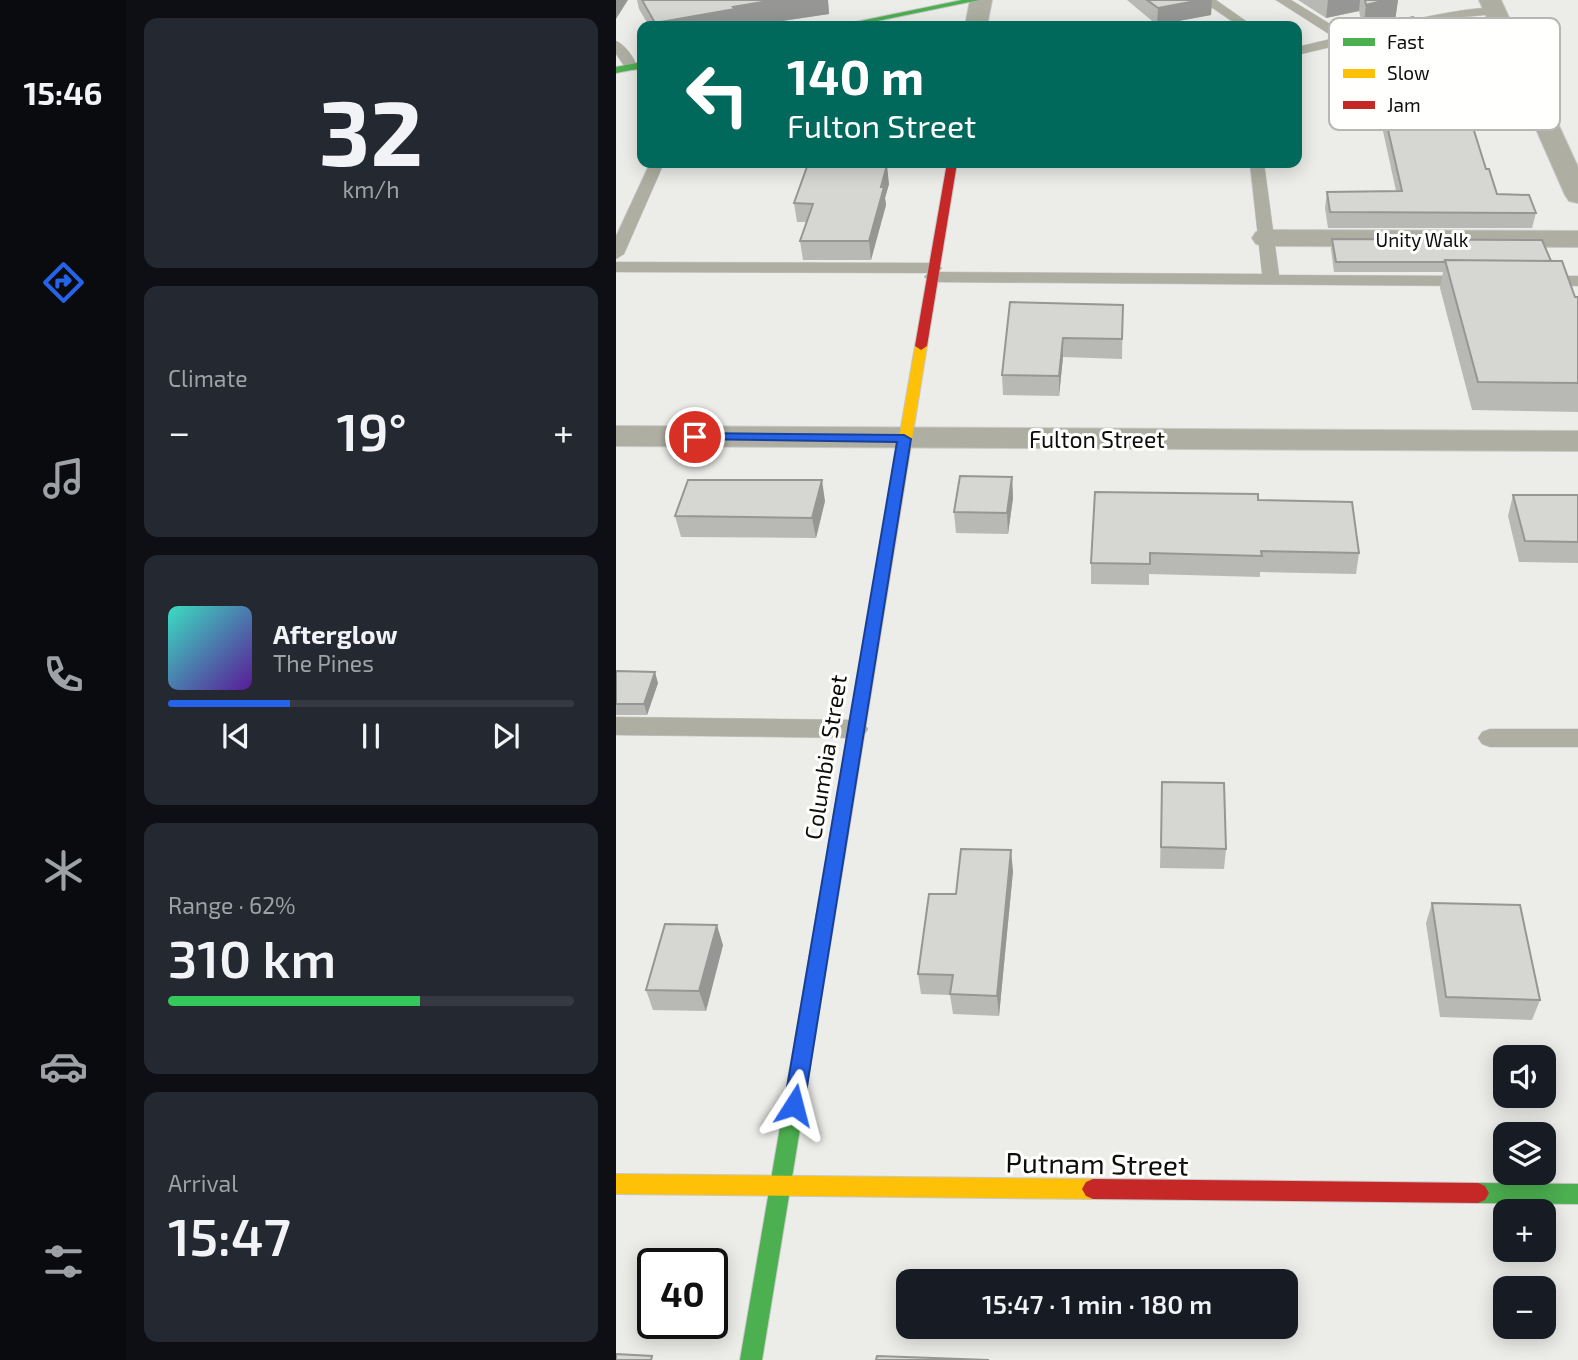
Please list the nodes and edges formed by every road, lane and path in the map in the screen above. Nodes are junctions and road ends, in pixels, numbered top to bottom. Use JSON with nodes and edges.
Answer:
{"nodes":[{"id":1,"x":975,"y":0,"type":"edge"},
{"id":2,"x":981,"y":0,"type":"edge"},
{"id":3,"x":1207,"y":0,"type":"edge"},
{"id":4,"x":1282,"y":0,"type":"edge"},
{"id":5,"x":940,"y":3,"type":"edge"},
{"id":6,"x":1492,"y":5,"type":"edge"},
{"id":7,"x":1436,"y":18,"type":"edge"},
{"id":8,"x":861,"y":21,"type":"edge"},
{"id":9,"x":977,"y":21,"type":"edge"},
{"id":10,"x":1239,"y":21,"type":"edge"},
{"id":11,"x":1329,"y":29,"type":"edge"},
{"id":12,"x":1329,"y":43,"type":"edge"},
{"id":13,"x":616,"y":45,"type":"edge"},
{"id":14,"x":1302,"y":50,"type":"edge"},
{"id":15,"x":630,"y":67,"type":"edge"},
{"id":16,"x":1549,"y":130,"type":"edge"},
{"id":17,"x":655,"y":168,"type":"edge"},
{"id":18,"x":951,"y":168,"type":"edge"},
{"id":19,"x":1257,"y":168,"type":"edge"},
{"id":20,"x":1578,"y":195,"type":"edge"},
{"id":21,"x":1266,"y":238,"type":"junction"},
{"id":22,"x":1578,"y":239,"type":"edge"},
{"id":23,"x":616,"y":254,"type":"edge"},
{"id":24,"x":616,"y":267,"type":"edge"},
{"id":25,"x":933,"y":273,"type":"junction"},
{"id":26,"x":1271,"y":279,"type":"junction"},
{"id":27,"x":1480,"y":281,"type":"edge"},
{"id":28,"x":1522,"y":281,"type":"edge"},
{"id":29,"x":1578,"y":281,"type":"edge"},
{"id":30,"x":616,"y":436,"type":"edge"},
{"id":31,"x":904,"y":439,"type":"junction"},
{"id":32,"x":1578,"y":441,"type":"edge"},
{"id":33,"x":616,"y":726,"type":"edge"},
{"id":34,"x":856,"y":729,"type":"junction"},
{"id":35,"x":1489,"y":738,"type":"dead end"},
{"id":36,"x":1578,"y":738,"type":"edge"},
{"id":37,"x":616,"y":1184,"type":"edge"},
{"id":38,"x":780,"y":1186,"type":"junction"},
{"id":39,"x":1578,"y":1194,"type":"edge"},
{"id":40,"x":751,"y":1360,"type":"edge"}],
"edges":[{"from":1,"to":5,"type":"street"},
{"from":2,"to":9,"type":"street"},
{"from":3,"to":10,"type":"lane"},
{"from":4,"to":11,"type":"lane"},
{"from":5,"to":8,"type":"street"},
{"from":6,"to":7,"type":"lane"},
{"from":12,"to":14,"type":"lane"},
{"from":13,"to":15,"type":"lane"},
{"from":16,"to":20,"type":"street"},
{"from":17,"to":23,"type":"lane"},
{"from":18,"to":25,"type":"street","name":"Columbia Street"},
{"from":19,"to":21,"type":"lane"},
{"from":21,"to":22,"type":"street","name":"Unity Walk"},
{"from":21,"to":26,"type":"lane"},
{"from":24,"to":25,"type":"lane"},
{"from":25,"to":26,"type":"lane"},
{"from":25,"to":31,"type":"street","name":"Columbia Street"},
{"from":26,"to":27,"type":"lane"},
{"from":28,"to":29,"type":"lane"},
{"from":30,"to":31,"type":"street","name":"Fulton Street"},
{"from":31,"to":32,"type":"street","name":"Fulton Street"},
{"from":31,"to":34,"type":"street","name":"Columbia Street"},
{"from":33,"to":34,"type":"lane"},
{"from":34,"to":38,"type":"street","name":"Columbia Street"},
{"from":35,"to":36,"type":"lane"},
{"from":37,"to":38,"type":"street","name":"Putnam Street"},
{"from":38,"to":39,"type":"street","name":"Putnam Street"},
{"from":38,"to":40,"type":"street","name":"Columbia Street"}]}
